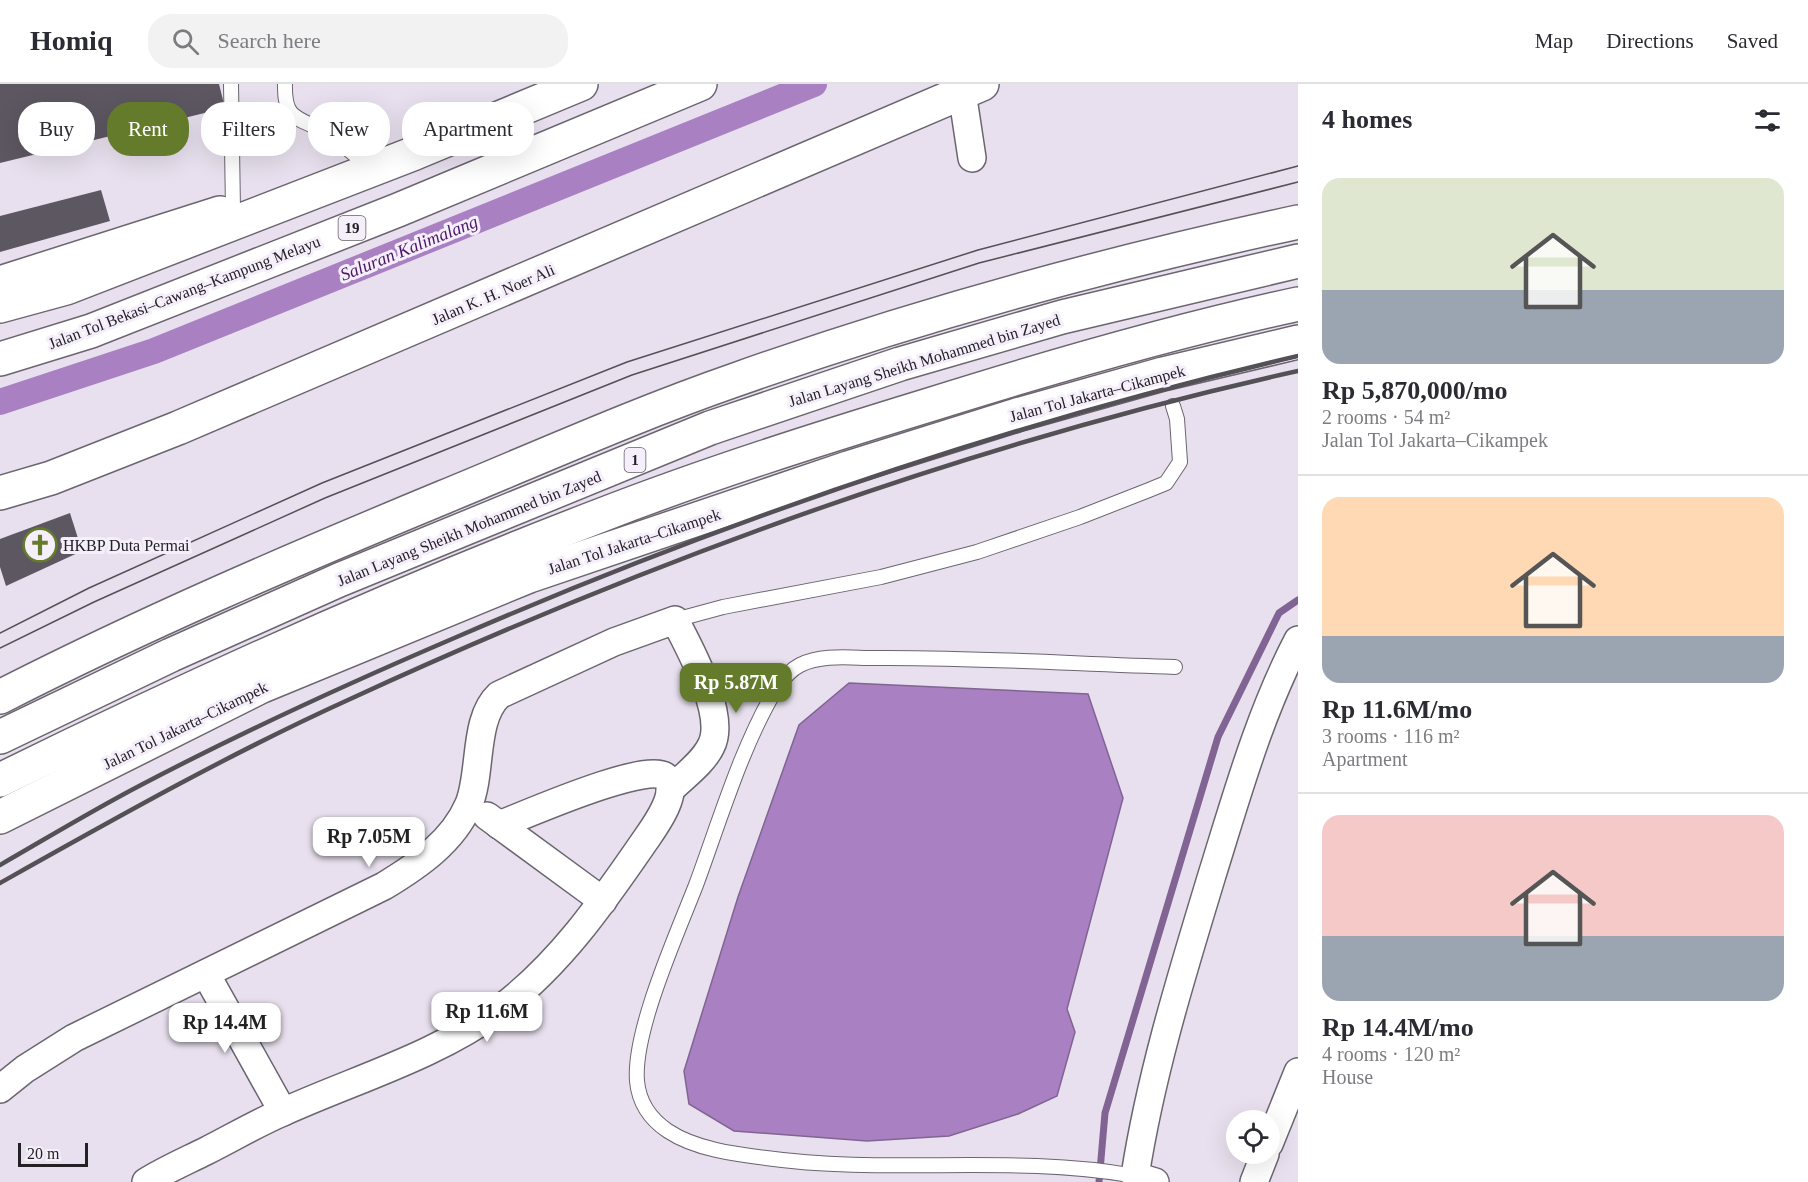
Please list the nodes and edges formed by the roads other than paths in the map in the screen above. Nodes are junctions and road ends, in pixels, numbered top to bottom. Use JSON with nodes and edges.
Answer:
{"nodes":[{"id":1,"x":231,"y":84,"type":"edge"},
{"id":2,"x":285,"y":84,"type":"edge"},
{"id":3,"x":542,"y":84,"type":"edge"},
{"id":4,"x":581,"y":84,"type":"edge"},
{"id":5,"x":700,"y":84,"type":"edge"},
{"id":6,"x":972,"y":88,"type":"edge"},
{"id":7,"x":972,"y":158,"type":"dead end"},
{"id":8,"x":360,"y":159,"type":"junction"},
{"id":9,"x":233,"y":209,"type":"junction"},
{"id":10,"x":1298,"y":222,"type":"edge"},
{"id":11,"x":1298,"y":261,"type":"edge"},
{"id":12,"x":0,"y":283,"type":"edge"},
{"id":13,"x":1298,"y":304,"type":"edge"},
{"id":14,"x":0,"y":306,"type":"edge"},
{"id":15,"x":1298,"y":342,"type":"edge"},
{"id":16,"x":0,"y":359,"type":"edge"},
{"id":17,"x":1173,"y":406,"type":"dead end"},
{"id":18,"x":0,"y":493,"type":"edge"},
{"id":19,"x":675,"y":620,"type":"junction"},
{"id":20,"x":1298,"y":640,"type":"edge"},
{"id":21,"x":1175,"y":667,"type":"dead end"},
{"id":22,"x":0,"y":697,"type":"edge"},
{"id":23,"x":0,"y":737,"type":"edge"},
{"id":24,"x":0,"y":780,"type":"edge"},
{"id":25,"x":670,"y":790,"type":"junction"},
{"id":26,"x":469,"y":803,"type":"junction"},
{"id":27,"x":0,"y":817,"type":"edge"},
{"id":28,"x":499,"y":825,"type":"junction"},
{"id":29,"x":603,"y":901,"type":"junction"},
{"id":30,"x":207,"y":974,"type":"junction"},
{"id":31,"x":1298,"y":1072,"type":"edge"},
{"id":32,"x":0,"y":1089,"type":"edge"},
{"id":33,"x":282,"y":1112,"type":"junction"},
{"id":34,"x":1280,"y":1117,"type":"edge"},
{"id":35,"x":1261,"y":1164,"type":"edge"},
{"id":36,"x":1136,"y":1177,"type":"edge"},
{"id":37,"x":146,"y":1182,"type":"edge"},
{"id":38,"x":1254,"y":1182,"type":"edge"}],
"edges":[{"from":1,"to":9,"type":"lane"},
{"from":2,"to":8,"type":"lane"},
{"from":3,"to":8,"type":"main road"},
{"from":4,"to":14,"type":"main road"},
{"from":5,"to":16,"type":"main road","name":"Jalan Tol Bekasi–Cawang–Kampung Melayu","number":"19"},
{"from":6,"to":7,"type":"street"},
{"from":6,"to":18,"type":"main road","name":"Jalan K. H. Noer Ali"},
{"from":8,"to":9,"type":"main road"},
{"from":9,"to":12,"type":"main road"},
{"from":10,"to":22,"type":"main road","number":"1"},
{"from":11,"to":23,"type":"main road","name":"Jalan Layang Sheikh Mohammed bin Zayed","number":"1"},
{"from":13,"to":24,"type":"main road"},
{"from":15,"to":27,"type":"main road","name":"Jalan Tol Jakarta–Cikampek"},
{"from":17,"to":19,"type":"lane"},
{"from":19,"to":25,"type":"street"},
{"from":19,"to":26,"type":"street"},
{"from":20,"to":36,"type":"street"},
{"from":21,"to":36,"type":"lane"},
{"from":25,"to":28,"type":"street"},
{"from":25,"to":29,"type":"street"},
{"from":26,"to":28,"type":"street"},
{"from":26,"to":30,"type":"street"},
{"from":28,"to":29,"type":"street"},
{"from":29,"to":33,"type":"street"},
{"from":30,"to":32,"type":"street"},
{"from":30,"to":33,"type":"street"},
{"from":31,"to":34,"type":"street"},
{"from":33,"to":37,"type":"street"},
{"from":35,"to":38,"type":"street"}]}
